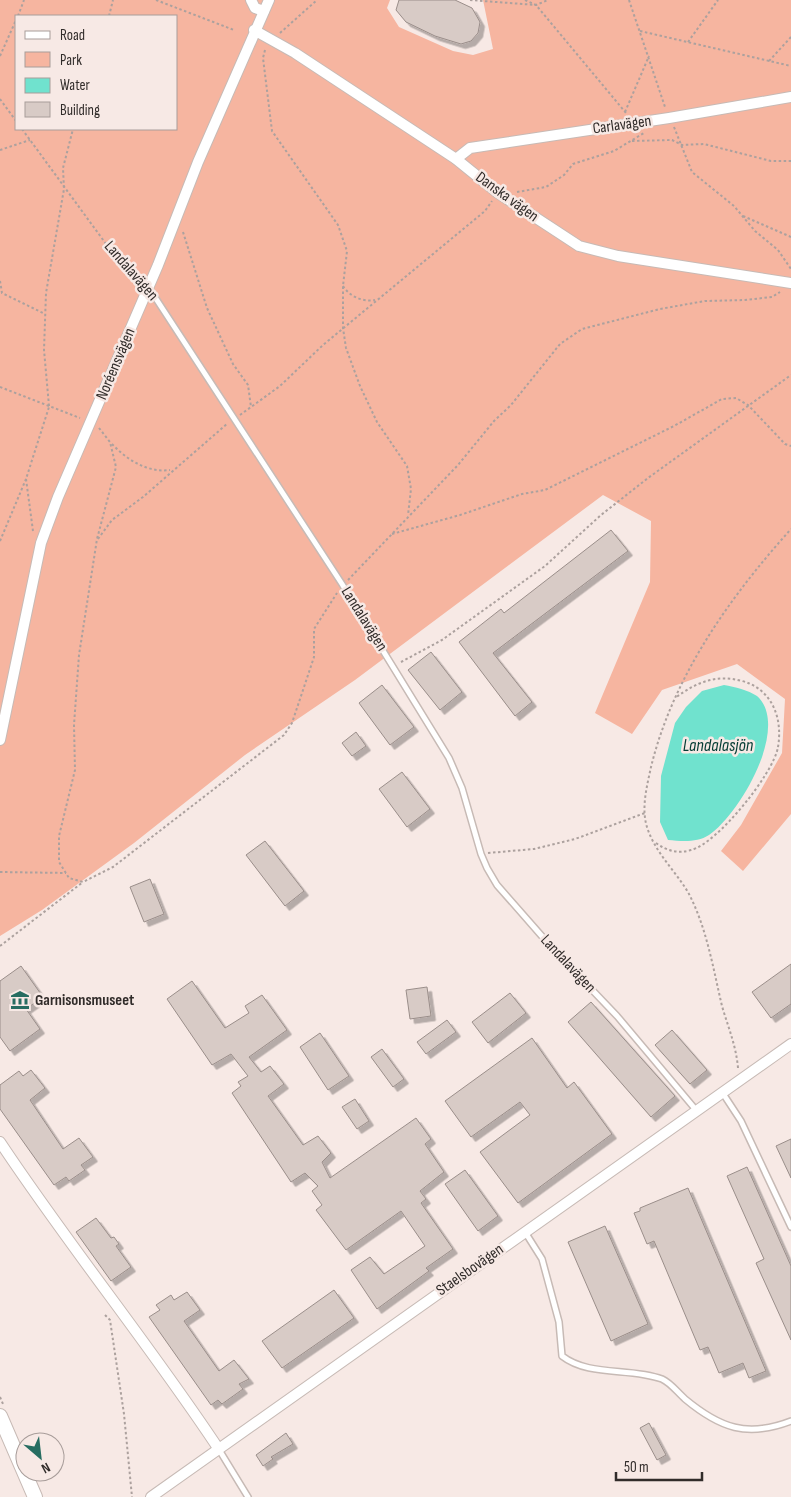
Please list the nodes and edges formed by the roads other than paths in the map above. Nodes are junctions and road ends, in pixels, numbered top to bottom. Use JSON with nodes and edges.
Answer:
{"nodes":[{"id":1,"x":251,"y":0,"type":"edge"},
{"id":2,"x":269,"y":0,"type":"edge"},
{"id":3,"x":264,"y":11,"type":"junction"},
{"id":4,"x":254,"y":30,"type":"junction"},
{"id":5,"x":791,"y":97,"type":"edge"},
{"id":6,"x":456,"y":159,"type":"junction"},
{"id":7,"x":148,"y":286,"type":"junction"},
{"id":8,"x":788,"y":287,"type":"edge"},
{"id":9,"x":0,"y":740,"type":"edge"},
{"id":10,"x":791,"y":1044,"type":"edge"},
{"id":11,"x":722,"y":1092,"type":"junction"},
{"id":12,"x":696,"y":1110,"type":"junction"},
{"id":13,"x":0,"y":1142,"type":"edge"},
{"id":14,"x":791,"y":1227,"type":"edge"},
{"id":15,"x":524,"y":1231,"type":"junction"},
{"id":16,"x":0,"y":1416,"type":"edge"},
{"id":17,"x":791,"y":1421,"type":"edge"},
{"id":18,"x":218,"y":1448,"type":"junction"},
{"id":19,"x":35,"y":1497,"type":"edge"},
{"id":20,"x":151,"y":1497,"type":"edge"},
{"id":21,"x":248,"y":1497,"type":"edge"}],
"edges":[{"from":1,"to":3,"type":"street"},
{"from":2,"to":3,"type":"street","name":"Noréensvägen"},
{"from":3,"to":4,"type":"street","name":"Noréensvägen"},
{"from":4,"to":6,"type":"street","name":"Danska vägen"},
{"from":4,"to":7,"type":"street","name":"Noréensvägen"},
{"from":5,"to":6,"type":"street","name":"Carlavägen"},
{"from":6,"to":8,"type":"street","name":"Danska vägen"},
{"from":7,"to":9,"type":"street","name":"Noréensvägen"},
{"from":7,"to":12,"type":"lane","name":"Landalavägen"},
{"from":10,"to":11,"type":"street","name":"Staelsbovägen"},
{"from":11,"to":12,"type":"street","name":"Staelsbovägen"},
{"from":11,"to":14,"type":"lane"},
{"from":12,"to":15,"type":"street","name":"Staelsbovägen"},
{"from":13,"to":18,"type":"street"},
{"from":15,"to":17,"type":"lane"},
{"from":15,"to":18,"type":"street","name":"Staelsbovägen"},
{"from":16,"to":19,"type":"street"},
{"from":18,"to":20,"type":"street","name":"Staelsbovägen"},
{"from":18,"to":21,"type":"lane"}]}
